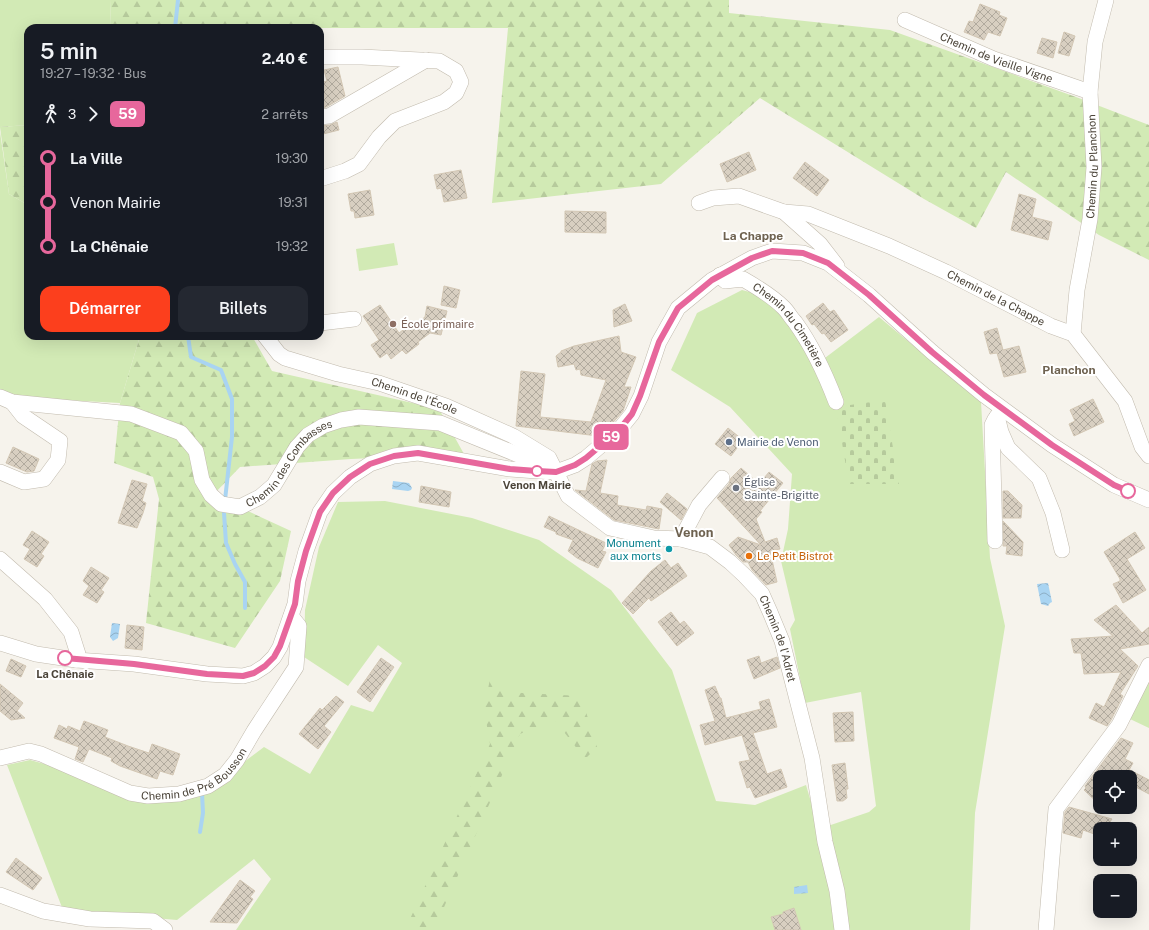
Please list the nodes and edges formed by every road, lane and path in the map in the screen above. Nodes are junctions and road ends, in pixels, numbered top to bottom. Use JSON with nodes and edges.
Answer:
{"nodes":[{"id":1,"x":1106,"y":0,"type":"edge"},
{"id":2,"x":905,"y":20,"type":"dead end"},
{"id":3,"x":324,"y":57,"type":"edge"},
{"id":4,"x":426,"y":60,"type":"junction"},
{"id":5,"x":1090,"y":92,"type":"junction"},
{"id":6,"x":324,"y":117,"type":"edge"},
{"id":7,"x":324,"y":178,"type":"edge"},
{"id":8,"x":698,"y":203,"type":"dead end"},
{"id":9,"x":784,"y":212,"type":"junction"},
{"id":10,"x":720,"y":275,"type":"junction"},
{"id":11,"x":844,"y":275,"type":"junction"},
{"id":12,"x":354,"y":319,"type":"dead end"},
{"id":13,"x":324,"y":323,"type":"edge"},
{"id":14,"x":1072,"y":334,"type":"junction"},
{"id":15,"x":269,"y":340,"type":"edge"},
{"id":16,"x":6,"y":400,"type":"edge"},
{"id":17,"x":836,"y":402,"type":"dead end"},
{"id":18,"x":999,"y":412,"type":"junction"},
{"id":19,"x":1149,"y":456,"type":"edge"},
{"id":20,"x":549,"y":458,"type":"junction"},
{"id":21,"x":0,"y":472,"type":"edge"},
{"id":22,"x":556,"y":472,"type":"junction"},
{"id":23,"x":722,"y":478,"type":"dead end"},
{"id":24,"x":1149,"y":500,"type":"edge"},
{"id":25,"x":681,"y":539,"type":"junction"},
{"id":26,"x":995,"y":541,"type":"dead end"},
{"id":27,"x":1062,"y":550,"type":"dead end"},
{"id":28,"x":0,"y":559,"type":"edge"},
{"id":29,"x":289,"y":620,"type":"junction"},
{"id":30,"x":0,"y":643,"type":"edge"},
{"id":31,"x":76,"y":660,"type":"junction"},
{"id":32,"x":1149,"y":665,"type":"edge"},
{"id":33,"x":0,"y":758,"type":"edge"},
{"id":34,"x":0,"y":896,"type":"edge"},
{"id":35,"x":165,"y":930,"type":"edge"},
{"id":36,"x":842,"y":930,"type":"edge"},
{"id":37,"x":1046,"y":930,"type":"edge"}],
"edges":[{"from":1,"to":5,"type":"street","name":"Chemin du Planchon"},
{"from":2,"to":5,"type":"street","name":"Chemin de Vieille Vigne"},
{"from":3,"to":4,"type":"street"},
{"from":4,"to":6,"type":"street"},
{"from":4,"to":7,"type":"street"},
{"from":5,"to":14,"type":"street","name":"Chemin du Planchon"},
{"from":8,"to":9,"type":"street"},
{"from":9,"to":11,"type":"street"},
{"from":9,"to":14,"type":"street","name":"Chemin de la Chappe"},
{"from":10,"to":11,"type":"street"},
{"from":10,"to":17,"type":"street","name":"Chemin du Cimetière"},
{"from":10,"to":22,"type":"street"},
{"from":11,"to":18,"type":"street"},
{"from":12,"to":13,"type":"street"},
{"from":14,"to":19,"type":"street"},
{"from":15,"to":20,"type":"street","name":"Chemin de l'École"},
{"from":16,"to":20,"type":"street","name":"Chemin des Combasses"},
{"from":16,"to":21,"type":"street"},
{"from":18,"to":24,"type":"street"},
{"from":18,"to":26,"type":"street"},
{"from":18,"to":27,"type":"street"},
{"from":20,"to":22,"type":"street"},
{"from":22,"to":25,"type":"street","name":"Chemin de l'Adret"},
{"from":22,"to":29,"type":"street"},
{"from":23,"to":25,"type":"street"},
{"from":25,"to":36,"type":"street","name":"Chemin de l'Adret"},
{"from":28,"to":31,"type":"street"},
{"from":29,"to":31,"type":"street"},
{"from":29,"to":33,"type":"street","name":"Chemin de Pré Bousson"},
{"from":30,"to":31,"type":"street"},
{"from":32,"to":37,"type":"street"},
{"from":34,"to":35,"type":"street"}]}
